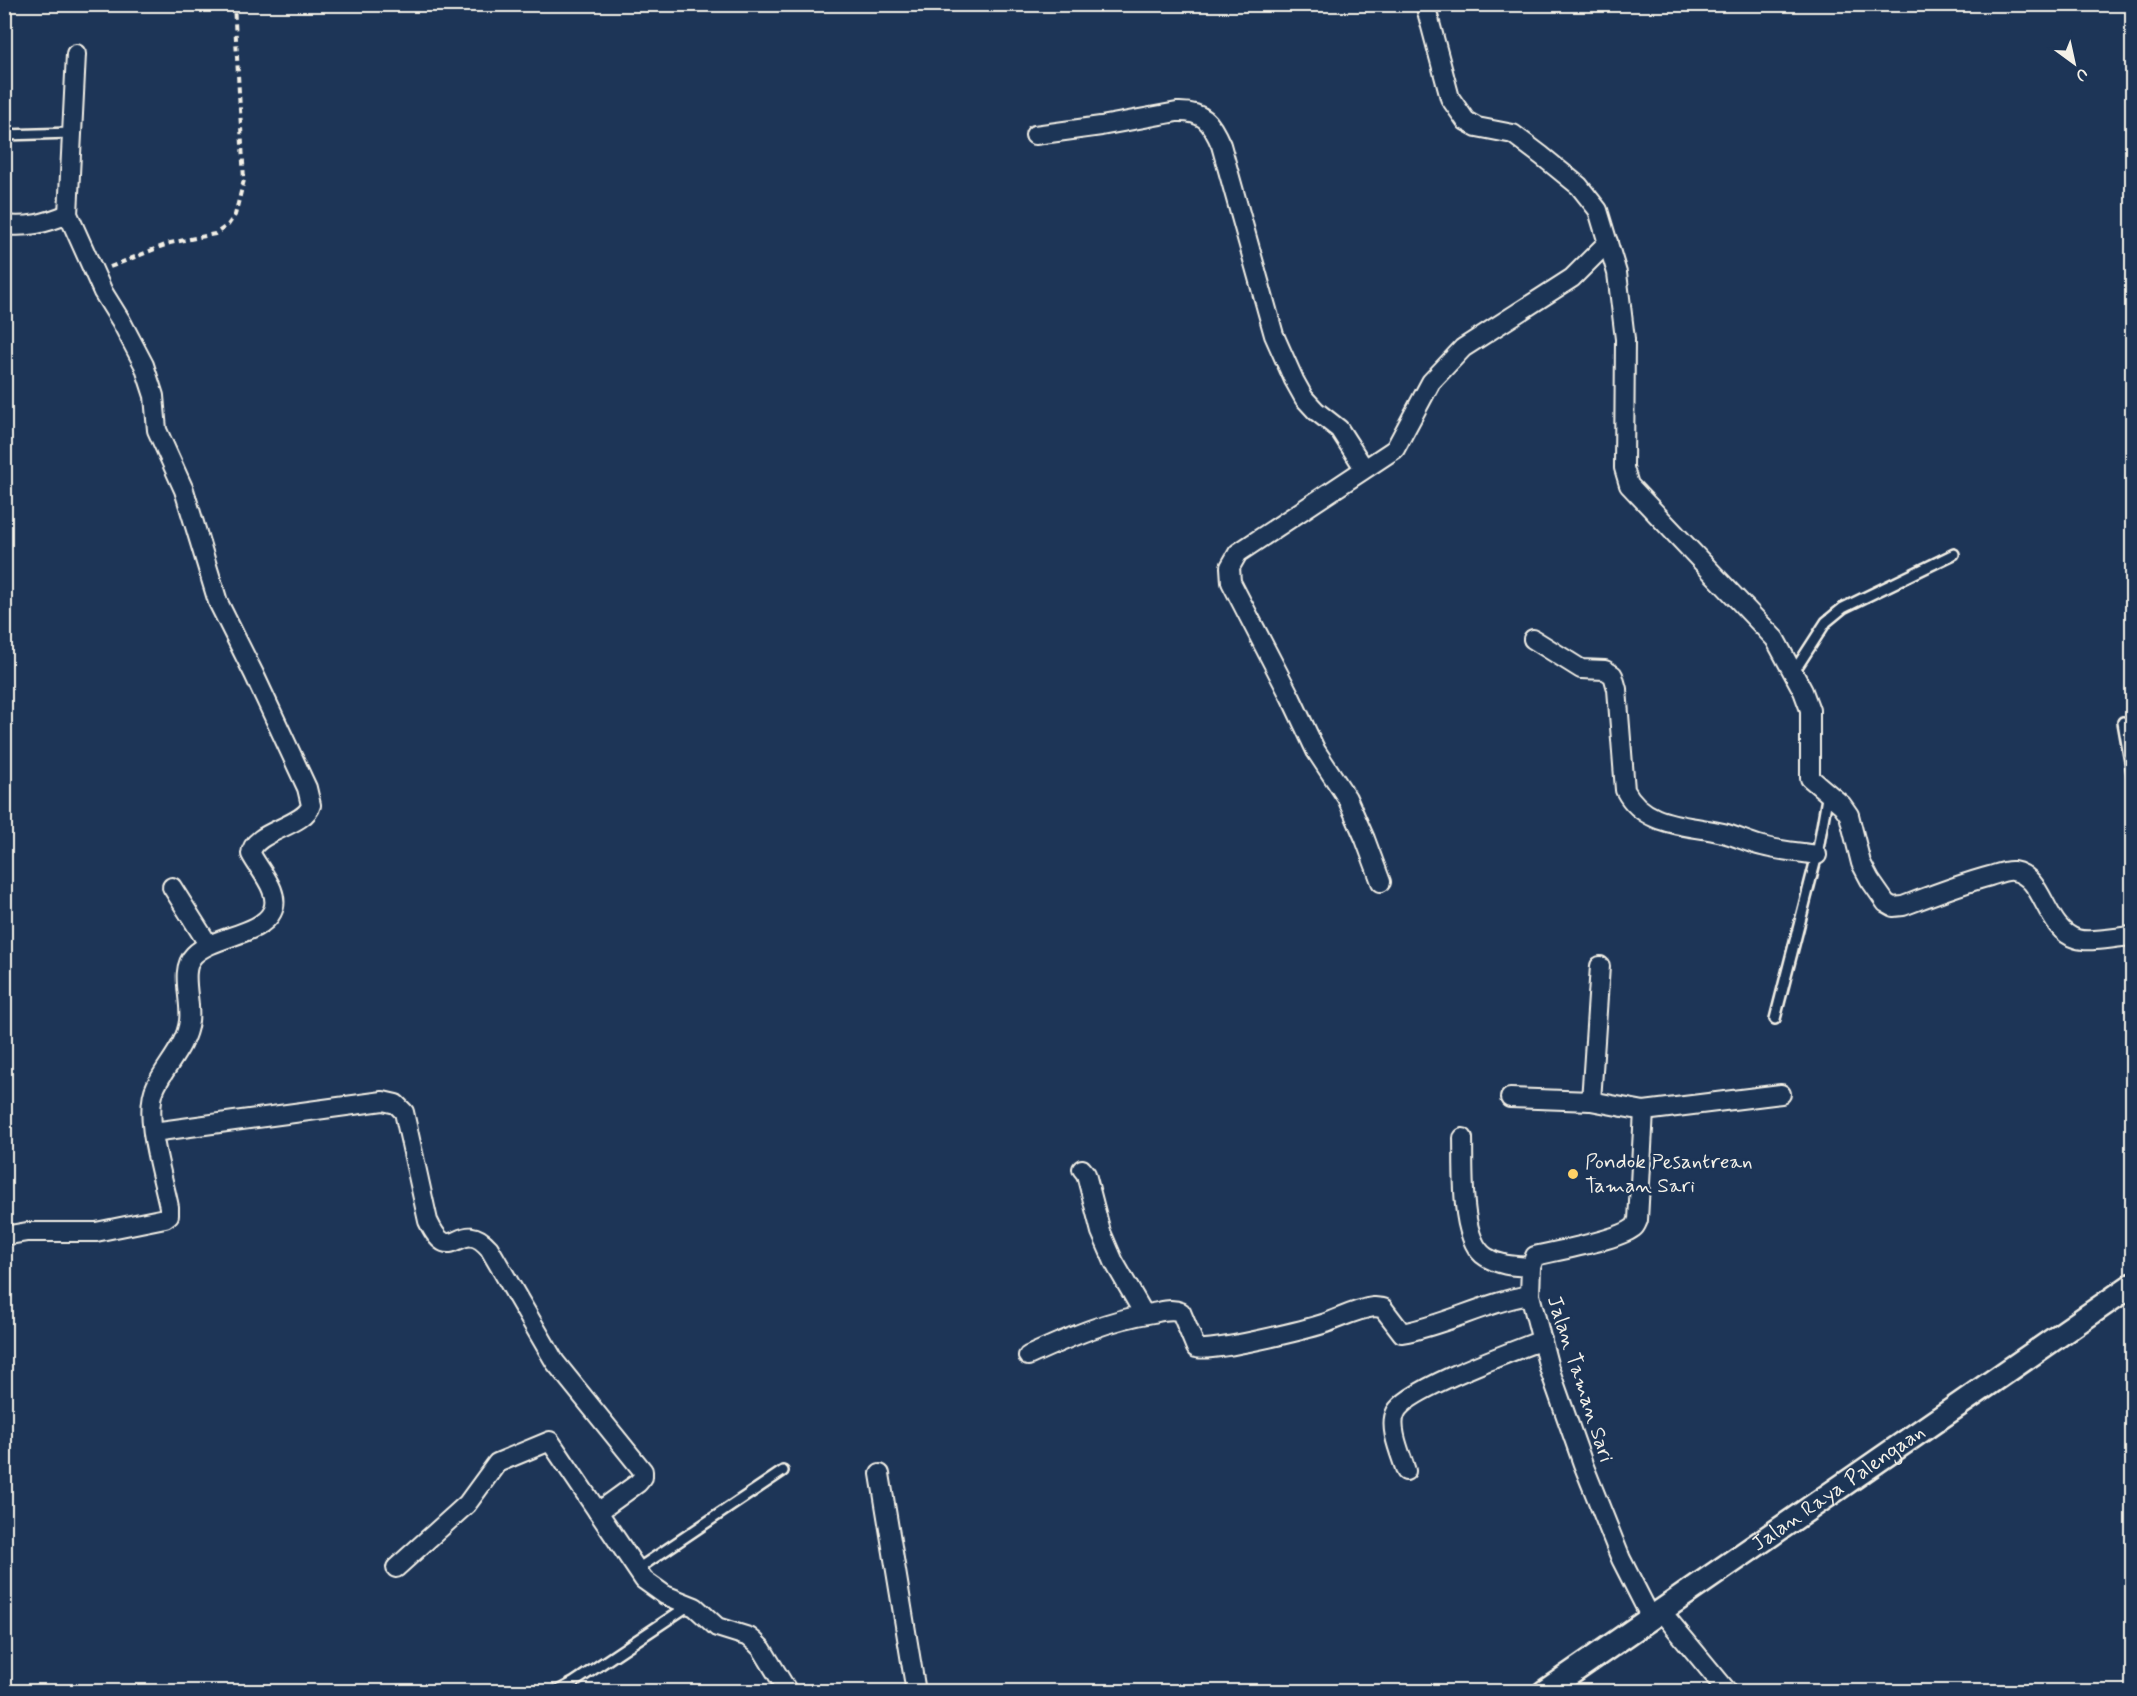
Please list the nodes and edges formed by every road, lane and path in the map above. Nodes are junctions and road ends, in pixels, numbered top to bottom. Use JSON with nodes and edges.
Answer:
{"nodes":[{"id":1,"x":234,"y":4,"type":"edge"},
{"id":2,"x":1425,"y":4,"type":"edge"},
{"id":3,"x":76,"y":54,"type":"dead end"},
{"id":4,"x":72,"y":133,"type":"junction"},
{"id":5,"x":4,"y":135,"type":"edge"},
{"id":6,"x":1035,"y":135,"type":"dead end"},
{"id":7,"x":68,"y":214,"type":"junction"},
{"id":8,"x":4,"y":225,"type":"edge"},
{"id":9,"x":1608,"y":242,"type":"junction"},
{"id":10,"x":96,"y":273,"type":"junction"},
{"id":11,"x":1364,"y":468,"type":"junction"},
{"id":12,"x":1954,"y":554,"type":"dead end"},
{"id":13,"x":1533,"y":639,"type":"dead end"},
{"id":14,"x":1793,"y":673,"type":"junction"},
{"id":15,"x":2123,"y":722,"type":"dead end"},
{"id":16,"x":2133,"y":773,"type":"edge"},
{"id":17,"x":1828,"y":792,"type":"junction"},
{"id":18,"x":1817,"y":855,"type":"junction"},
{"id":19,"x":1381,"y":882,"type":"dead end"},
{"id":20,"x":172,"y":887,"type":"dead end"},
{"id":21,"x":2133,"y":936,"type":"edge"},
{"id":22,"x":208,"y":944,"type":"junction"},
{"id":23,"x":1600,"y":966,"type":"dead end"},
{"id":24,"x":1774,"y":1019,"type":"dead end"},
{"id":25,"x":1781,"y":1094,"type":"dead end"},
{"id":26,"x":1510,"y":1098,"type":"dead end"},
{"id":27,"x":1591,"y":1101,"type":"junction"},
{"id":28,"x":1644,"y":1111,"type":"junction"},
{"id":29,"x":153,"y":1132,"type":"junction"},
{"id":30,"x":1463,"y":1138,"type":"dead end"},
{"id":31,"x":1082,"y":1169,"type":"dead end"},
{"id":32,"x":4,"y":1236,"type":"edge"},
{"id":33,"x":1531,"y":1267,"type":"junction"},
{"id":34,"x":2133,"y":1285,"type":"edge"},
{"id":35,"x":1530,"y":1295,"type":"junction"},
{"id":36,"x":1144,"y":1314,"type":"junction"},
{"id":37,"x":1542,"y":1340,"type":"junction"},
{"id":38,"x":1028,"y":1356,"type":"dead end"},
{"id":39,"x":783,"y":1471,"type":"dead end"},
{"id":40,"x":1406,"y":1471,"type":"dead end"},
{"id":41,"x":880,"y":1474,"type":"dead end"},
{"id":42,"x":598,"y":1512,"type":"junction"},
{"id":43,"x":396,"y":1568,"type":"dead end"},
{"id":44,"x":636,"y":1570,"type":"junction"},
{"id":45,"x":691,"y":1604,"type":"junction"},
{"id":46,"x":1656,"y":1614,"type":"junction"},
{"id":47,"x":556,"y":1692,"type":"edge"},
{"id":48,"x":788,"y":1692,"type":"edge"},
{"id":49,"x":916,"y":1692,"type":"edge"},
{"id":50,"x":1544,"y":1692,"type":"edge"},
{"id":51,"x":1728,"y":1692,"type":"edge"}],
"edges":[{"from":1,"to":10,"type":"path"},
{"from":2,"to":9,"type":"street"},
{"from":3,"to":4,"type":"street"},
{"from":4,"to":5,"type":"lane"},
{"from":4,"to":7,"type":"street"},
{"from":6,"to":11,"type":"street"},
{"from":7,"to":8,"type":"street"},
{"from":7,"to":10,"type":"street"},
{"from":9,"to":11,"type":"street"},
{"from":9,"to":14,"type":"street"},
{"from":10,"to":22,"type":"street"},
{"from":11,"to":19,"type":"street"},
{"from":12,"to":14,"type":"lane"},
{"from":13,"to":18,"type":"street"},
{"from":14,"to":17,"type":"street"},
{"from":15,"to":16,"type":"lane"},
{"from":17,"to":18,"type":"lane"},
{"from":17,"to":21,"type":"street"},
{"from":18,"to":24,"type":"lane"},
{"from":20,"to":22,"type":"street"},
{"from":22,"to":29,"type":"street"},
{"from":23,"to":27,"type":"street"},
{"from":25,"to":28,"type":"street"},
{"from":26,"to":27,"type":"street"},
{"from":27,"to":28,"type":"street"},
{"from":28,"to":33,"type":"street"},
{"from":29,"to":32,"type":"street"},
{"from":29,"to":42,"type":"street"},
{"from":30,"to":33,"type":"street"},
{"from":31,"to":36,"type":"street"},
{"from":33,"to":35,"type":"street","name":"Jalan Taman Sari"},
{"from":34,"to":46,"type":"street","name":"Jalan Raya Palengaan"},
{"from":35,"to":36,"type":"street"},
{"from":35,"to":37,"type":"street","name":"Jalan Taman Sari"},
{"from":36,"to":38,"type":"street"},
{"from":37,"to":40,"type":"street"},
{"from":37,"to":46,"type":"street","name":"Jalan Taman Sari"},
{"from":39,"to":44,"type":"lane"},
{"from":41,"to":49,"type":"street"},
{"from":42,"to":43,"type":"street"},
{"from":42,"to":44,"type":"street"},
{"from":44,"to":45,"type":"street"},
{"from":45,"to":47,"type":"lane"},
{"from":45,"to":48,"type":"street"},
{"from":46,"to":50,"type":"street","name":"Jalan Raya Palengaan"},
{"from":46,"to":51,"type":"street","name":"Jalan Taman Sari"}]}
